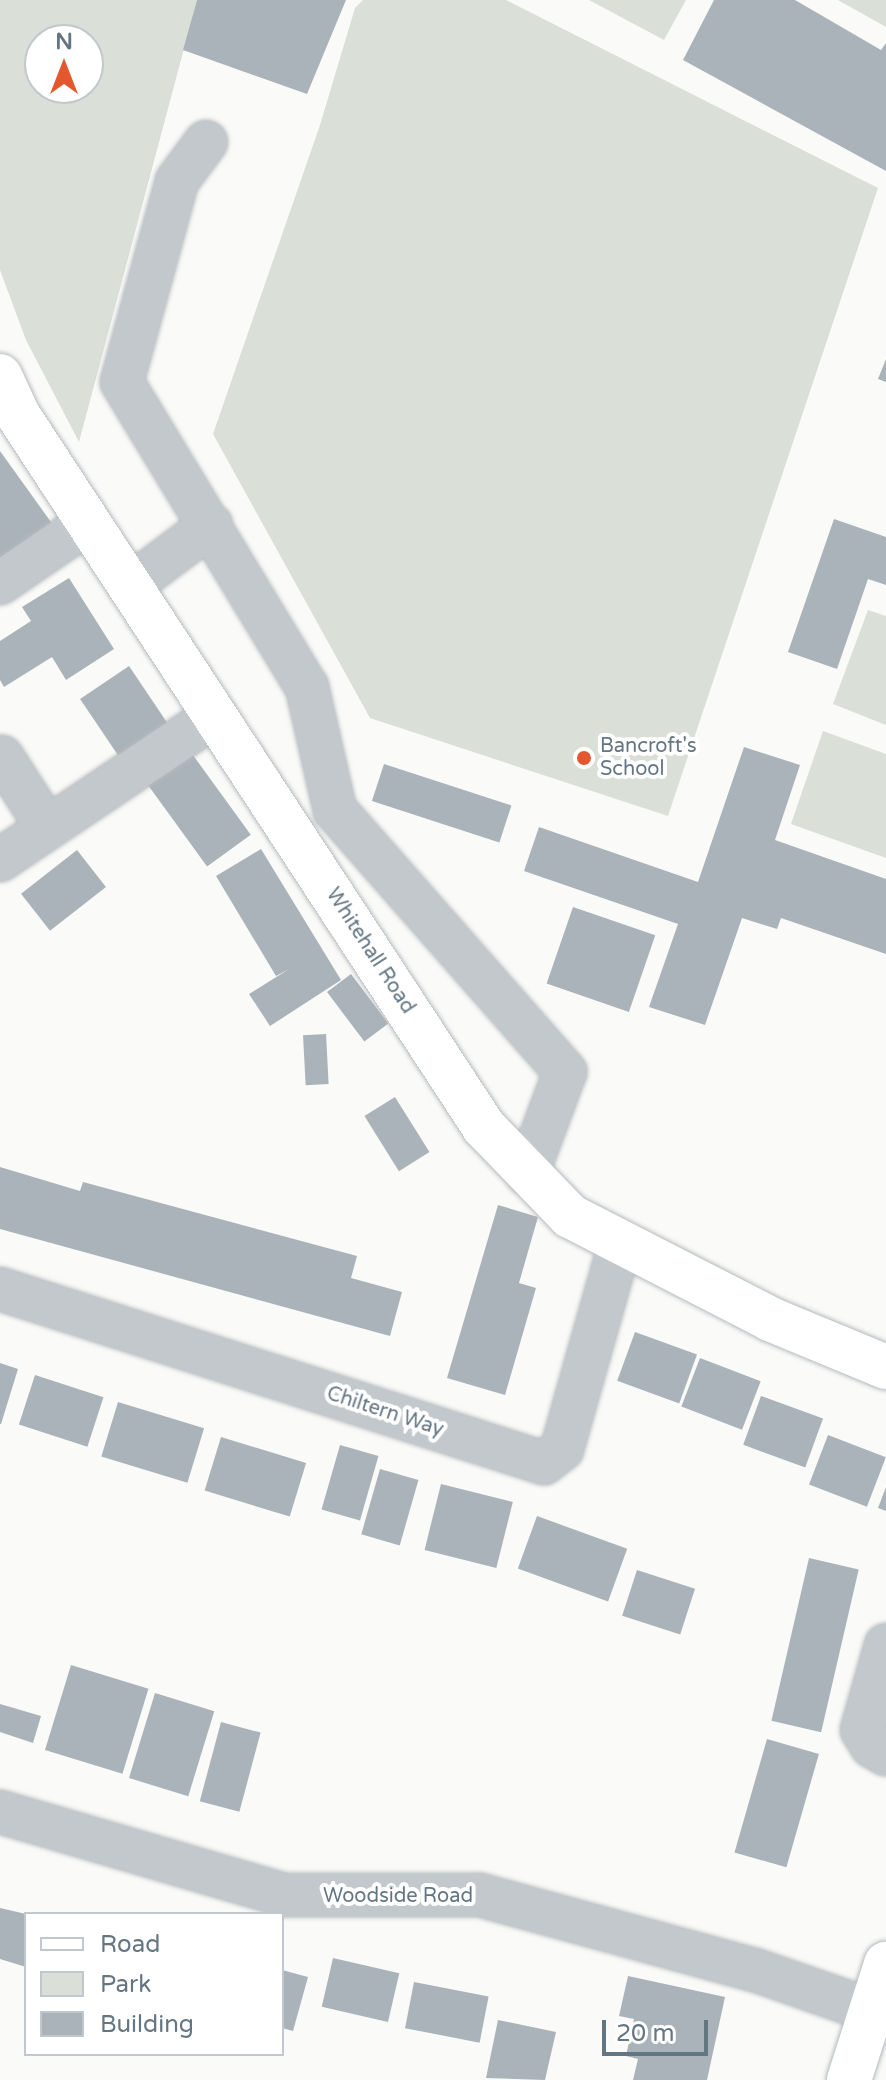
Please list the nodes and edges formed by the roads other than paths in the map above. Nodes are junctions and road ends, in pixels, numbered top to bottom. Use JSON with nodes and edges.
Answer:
{"nodes":[{"id":1,"x":206,"y":142,"type":"dead end"},
{"id":2,"x":0,"y":376,"type":"edge"},
{"id":3,"x":89,"y":522,"type":"junction"},
{"id":4,"x":211,"y":525,"type":"junction"},
{"id":5,"x":0,"y":583,"type":"edge"},
{"id":6,"x":131,"y":585,"type":"junction"},
{"id":7,"x":216,"y":715,"type":"junction"},
{"id":8,"x":2,"y":757,"type":"edge"},
{"id":9,"x":47,"y":827,"type":"junction"},
{"id":10,"x":0,"y":860,"type":"edge"},
{"id":11,"x":527,"y":1174,"type":"junction"},
{"id":12,"x":620,"y":1244,"type":"junction"},
{"id":13,"x":0,"y":1289,"type":"edge"},
{"id":14,"x":886,"y":1367,"type":"edge"},
{"id":15,"x":886,"y":1645,"type":"edge"},
{"id":16,"x":886,"y":1754,"type":"edge"},
{"id":17,"x":0,"y":1812,"type":"edge"},
{"id":18,"x":886,"y":1964,"type":"edge"},
{"id":19,"x":871,"y":2042,"type":"edge"}],
"edges":[{"from":1,"to":4,"type":"street"},
{"from":2,"to":3,"type":"main road","name":"Whitehall Road"},
{"from":3,"to":5,"type":"street"},
{"from":3,"to":6,"type":"main road","name":"Whitehall Road"},
{"from":4,"to":6,"type":"street"},
{"from":4,"to":11,"type":"street"},
{"from":6,"to":7,"type":"main road","name":"Whitehall Road"},
{"from":7,"to":9,"type":"street"},
{"from":7,"to":11,"type":"main road","name":"Whitehall Road"},
{"from":8,"to":9,"type":"street"},
{"from":9,"to":10,"type":"street"},
{"from":11,"to":12,"type":"main road","name":"Whitehall Road"},
{"from":12,"to":13,"type":"street","name":"Chiltern Way"},
{"from":12,"to":14,"type":"main road","name":"Whitehall Road"},
{"from":15,"to":16,"type":"street"},
{"from":17,"to":19,"type":"street","name":"Woodside Road"},
{"from":18,"to":19,"type":"main road"}]}
